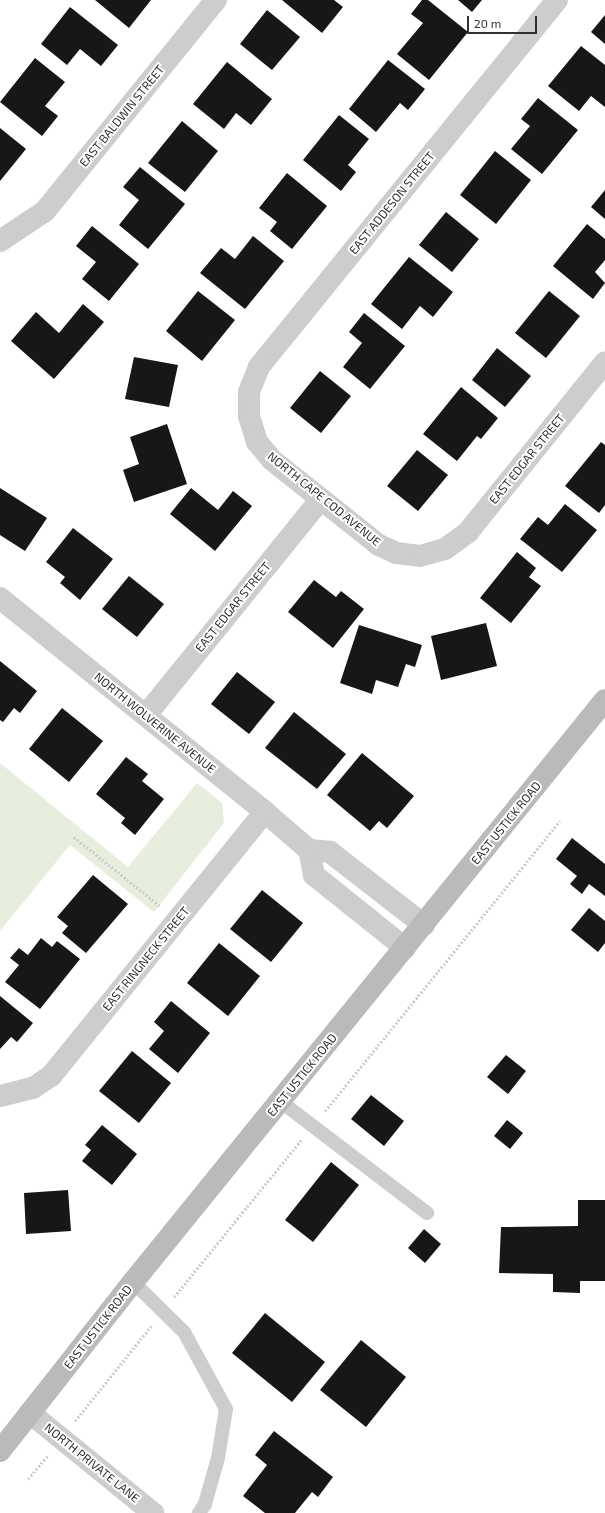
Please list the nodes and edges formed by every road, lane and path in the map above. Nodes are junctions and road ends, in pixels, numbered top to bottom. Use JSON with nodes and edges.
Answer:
{"nodes":[{"id":1,"x":216,"y":0,"type":"edge"},
{"id":2,"x":556,"y":0,"type":"edge"},
{"id":3,"x":0,"y":241,"type":"edge"},
{"id":4,"x":605,"y":362,"type":"edge"},
{"id":5,"x":248,"y":416,"type":"joint"},
{"id":6,"x":321,"y":499,"type":"junction"},
{"id":7,"x":420,"y":556,"type":"joint"},
{"id":8,"x":0,"y":598,"type":"edge"},
{"id":9,"x":605,"y":700,"type":"edge"},
{"id":10,"x":146,"y":715,"type":"junction"},
{"id":11,"x":265,"y":812,"type":"junction"},
{"id":12,"x":560,"y":820,"type":"dead end"},
{"id":13,"x":74,"y":837,"type":"dead end"},
{"id":14,"x":309,"y":850,"type":"junction"},
{"id":15,"x":178,"y":920,"type":"junction"},
{"id":16,"x":424,"y":925,"type":"junction"},
{"id":17,"x":405,"y":948,"type":"junction"},
{"id":18,"x":8,"y":1095,"type":"edge"},
{"id":19,"x":280,"y":1101,"type":"junction"},
{"id":20,"x":312,"y":1126,"type":"junction"},
{"id":21,"x":427,"y":1212,"type":"dead end"},
{"id":22,"x":134,"y":1282,"type":"junction"},
{"id":23,"x":163,"y":1311,"type":"junction"},
{"id":24,"x":30,"y":1413,"type":"junction"},
{"id":25,"x":61,"y":1439,"type":"junction"},
{"id":26,"x":0,"y":1451,"type":"edge"},
{"id":27,"x":28,"y":1479,"type":"dead end"},
{"id":28,"x":153,"y":1513,"type":"edge"},
{"id":29,"x":199,"y":1513,"type":"edge"}],
"edges":[{"from":1,"to":3,"type":"street","name":"EAST BALDWIN STREET"},
{"from":2,"to":5,"type":"street","name":"EAST ADDESON STREET"},
{"from":4,"to":7,"type":"street","name":"EAST EDGAR STREET"},
{"from":5,"to":6,"type":"street","name":"NORTH CAPE COD AVENUE"},
{"from":6,"to":7,"type":"street","name":"NORTH CAPE COD AVENUE"},
{"from":6,"to":10,"type":"street","name":"EAST EDGAR STREET"},
{"from":8,"to":10,"type":"street","name":"NORTH WOLVERINE AVENUE"},
{"from":9,"to":16,"type":"main road","name":"EAST USTICK ROAD"},
{"from":10,"to":11,"type":"street","name":"NORTH WOLVERINE AVENUE"},
{"from":11,"to":14,"type":"street","name":"NORTH WOLVERINE AVENUE"},
{"from":11,"to":15,"type":"street","name":"EAST RINGNECK STREET"},
{"from":12,"to":20,"type":"path"},
{"from":13,"to":15,"type":"path"},
{"from":14,"to":16,"type":"street"},
{"from":14,"to":17,"type":"street"},
{"from":15,"to":18,"type":"street","name":"EAST RINGNECK STREET"},
{"from":16,"to":17,"type":"main road","name":"EAST USTICK ROAD"},
{"from":17,"to":19,"type":"main road","name":"EAST USTICK ROAD"},
{"from":19,"to":20,"type":"lane"},
{"from":19,"to":22,"type":"main road","name":"EAST USTICK ROAD"},
{"from":20,"to":21,"type":"lane"},
{"from":20,"to":23,"type":"path"},
{"from":22,"to":23,"type":"lane"},
{"from":22,"to":24,"type":"main road","name":"EAST USTICK ROAD"},
{"from":23,"to":25,"type":"path"},
{"from":23,"to":29,"type":"lane"},
{"from":24,"to":25,"type":"street","name":"NORTH PRIVATE LANE"},
{"from":24,"to":26,"type":"main road","name":"EAST USTICK ROAD"},
{"from":25,"to":27,"type":"path"},
{"from":25,"to":28,"type":"street","name":"NORTH PRIVATE LANE"}]}
